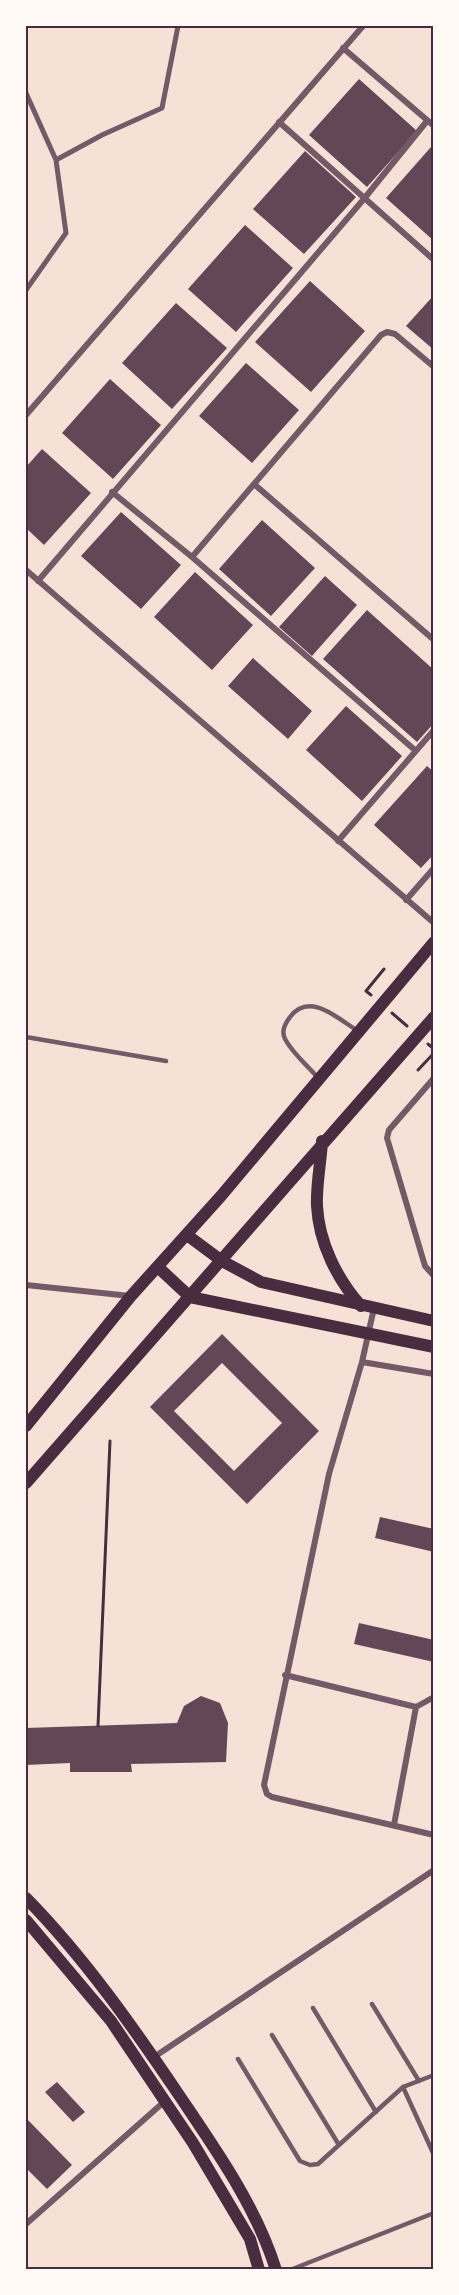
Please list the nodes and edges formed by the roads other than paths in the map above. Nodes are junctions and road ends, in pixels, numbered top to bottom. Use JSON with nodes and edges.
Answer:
{"nodes":[{"id":1,"x":177,"y":26,"type":"edge"},
{"id":2,"x":363,"y":26,"type":"edge"},
{"id":3,"x":343,"y":48,"type":"junction"},
{"id":4,"x":26,"y":93,"type":"edge"},
{"id":5,"x":428,"y":121,"type":"junction"},
{"id":6,"x":279,"y":122,"type":"junction"},
{"id":7,"x":434,"y":126,"type":"edge"},
{"id":8,"x":56,"y":160,"type":"junction"},
{"id":9,"x":363,"y":200,"type":"junction"},
{"id":10,"x":434,"y":261,"type":"edge"},
{"id":11,"x":26,"y":290,"type":"edge"},
{"id":12,"x":434,"y":367,"type":"edge"},
{"id":13,"x":26,"y":415,"type":"edge"},
{"id":14,"x":254,"y":484,"type":"junction"},
{"id":15,"x":112,"y":492,"type":"junction"},
{"id":16,"x":192,"y":557,"type":"junction"},
{"id":17,"x":26,"y":570,"type":"edge"},
{"id":18,"x":38,"y":581,"type":"junction"},
{"id":19,"x":434,"y":640,"type":"edge"},
{"id":20,"x":434,"y":730,"type":"edge"},
{"id":21,"x":416,"y":751,"type":"junction"},
{"id":22,"x":338,"y":840,"type":"junction"},
{"id":23,"x":434,"y":868,"type":"edge"},
{"id":24,"x":406,"y":900,"type":"junction"},
{"id":25,"x":434,"y":923,"type":"edge"},
{"id":26,"x":434,"y":942,"type":"edge"},
{"id":27,"x":434,"y":1017,"type":"edge"},
{"id":28,"x":358,"y":1032,"type":"junction"},
{"id":29,"x":26,"y":1037,"type":"edge"},
{"id":30,"x":166,"y":1061,"type":"dead end"},
{"id":31,"x":434,"y":1078,"type":"edge"},
{"id":32,"x":319,"y":1079,"type":"junction"},
{"id":33,"x":322,"y":1141,"type":"junction"},
{"id":34,"x":187,"y":1235,"type":"junction"},
{"id":35,"x":222,"y":1261,"type":"junction"},
{"id":36,"x":159,"y":1268,"type":"junction"},
{"id":37,"x":434,"y":1276,"type":"edge"},
{"id":38,"x":26,"y":1285,"type":"edge"},
{"id":39,"x":131,"y":1296,"type":"junction"},
{"id":40,"x":190,"y":1297,"type":"junction"},
{"id":41,"x":361,"y":1306,"type":"junction"},
{"id":42,"x":374,"y":1308,"type":"junction"},
{"id":43,"x":434,"y":1322,"type":"edge"},
{"id":44,"x":369,"y":1333,"type":"junction"},
{"id":45,"x":434,"y":1347,"type":"edge"},
{"id":46,"x":362,"y":1362,"type":"junction"},
{"id":47,"x":434,"y":1374,"type":"edge"},
{"id":48,"x":26,"y":1426,"type":"edge"},
{"id":49,"x":26,"y":1483,"type":"edge"},
{"id":50,"x":285,"y":1675,"type":"junction"},
{"id":51,"x":434,"y":1697,"type":"edge"},
{"id":52,"x":416,"y":1707,"type":"junction"},
{"id":53,"x":394,"y":1825,"type":"junction"},
{"id":54,"x":434,"y":1835,"type":"edge"},
{"id":55,"x":434,"y":1870,"type":"edge"},
{"id":56,"x":26,"y":1898,"type":"edge"},
{"id":57,"x":27,"y":1924,"type":"edge"},
{"id":58,"x":372,"y":2004,"type":"dead end"},
{"id":59,"x":313,"y":2008,"type":"dead end"},
{"id":60,"x":272,"y":2035,"type":"dead end"},
{"id":61,"x":153,"y":2057,"type":"junction"},
{"id":62,"x":238,"y":2059,"type":"dead end"},
{"id":63,"x":434,"y":2075,"type":"edge"},
{"id":64,"x":419,"y":2081,"type":"junction"},
{"id":65,"x":403,"y":2087,"type":"junction"},
{"id":66,"x":165,"y":2101,"type":"junction"},
{"id":67,"x":376,"y":2112,"type":"junction"},
{"id":68,"x":339,"y":2145,"type":"junction"},
{"id":69,"x":434,"y":2155,"type":"edge"},
{"id":70,"x":434,"y":2213,"type":"edge"},
{"id":71,"x":26,"y":2224,"type":"edge"},
{"id":72,"x":259,"y":2270,"type":"edge"},
{"id":73,"x":276,"y":2270,"type":"edge"},
{"id":74,"x":290,"y":2270,"type":"edge"}],
"edges":[{"from":1,"to":8,"type":"street"},
{"from":2,"to":3,"type":"street"},
{"from":3,"to":5,"type":"street"},
{"from":3,"to":6,"type":"street"},
{"from":4,"to":8,"type":"street"},
{"from":5,"to":7,"type":"street"},
{"from":5,"to":9,"type":"street"},
{"from":6,"to":9,"type":"street"},
{"from":6,"to":13,"type":"street"},
{"from":8,"to":11,"type":"street"},
{"from":9,"to":10,"type":"street"},
{"from":9,"to":15,"type":"street"},
{"from":12,"to":14,"type":"street"},
{"from":14,"to":16,"type":"street"},
{"from":14,"to":19,"type":"street"},
{"from":15,"to":16,"type":"street"},
{"from":15,"to":18,"type":"street"},
{"from":16,"to":21,"type":"street"},
{"from":17,"to":18,"type":"street"},
{"from":18,"to":22,"type":"street"},
{"from":20,"to":21,"type":"street"},
{"from":21,"to":22,"type":"street"},
{"from":22,"to":24,"type":"street"},
{"from":23,"to":24,"type":"street"},
{"from":24,"to":25,"type":"street"},
{"from":26,"to":28,"type":"main road"},
{"from":27,"to":33,"type":"main road"},
{"from":28,"to":32,"type":"main road"},
{"from":28,"to":32,"type":"lane"},
{"from":29,"to":30,"type":"lane"},
{"from":31,"to":37,"type":"street"},
{"from":32,"to":34,"type":"main road"},
{"from":33,"to":35,"type":"main road"},
{"from":33,"to":41,"type":"main road"},
{"from":34,"to":35,"type":"main road"},
{"from":34,"to":36,"type":"main road"},
{"from":35,"to":40,"type":"main road"},
{"from":35,"to":41,"type":"main road"},
{"from":36,"to":39,"type":"main road"},
{"from":36,"to":40,"type":"main road"},
{"from":38,"to":39,"type":"street"},
{"from":39,"to":48,"type":"main road"},
{"from":40,"to":44,"type":"main road"},
{"from":40,"to":49,"type":"main road"},
{"from":41,"to":42,"type":"main road"},
{"from":42,"to":43,"type":"main road"},
{"from":42,"to":44,"type":"street"},
{"from":44,"to":45,"type":"main road"},
{"from":44,"to":46,"type":"street"},
{"from":46,"to":47,"type":"street"},
{"from":46,"to":50,"type":"street"},
{"from":50,"to":52,"type":"street"},
{"from":50,"to":53,"type":"street"},
{"from":51,"to":52,"type":"street"},
{"from":52,"to":53,"type":"street"},
{"from":53,"to":54,"type":"street"},
{"from":55,"to":61,"type":"street"},
{"from":56,"to":61,"type":"main road"},
{"from":57,"to":66,"type":"main road"},
{"from":58,"to":64,"type":"lane"},
{"from":59,"to":67,"type":"lane"},
{"from":60,"to":68,"type":"lane"},
{"from":61,"to":73,"type":"main road"},
{"from":62,"to":68,"type":"lane"},
{"from":63,"to":64,"type":"lane"},
{"from":64,"to":65,"type":"lane"},
{"from":65,"to":67,"type":"lane"},
{"from":65,"to":69,"type":"lane"},
{"from":66,"to":71,"type":"street"},
{"from":66,"to":72,"type":"main road"},
{"from":67,"to":68,"type":"lane"},
{"from":70,"to":74,"type":"lane"}]}
